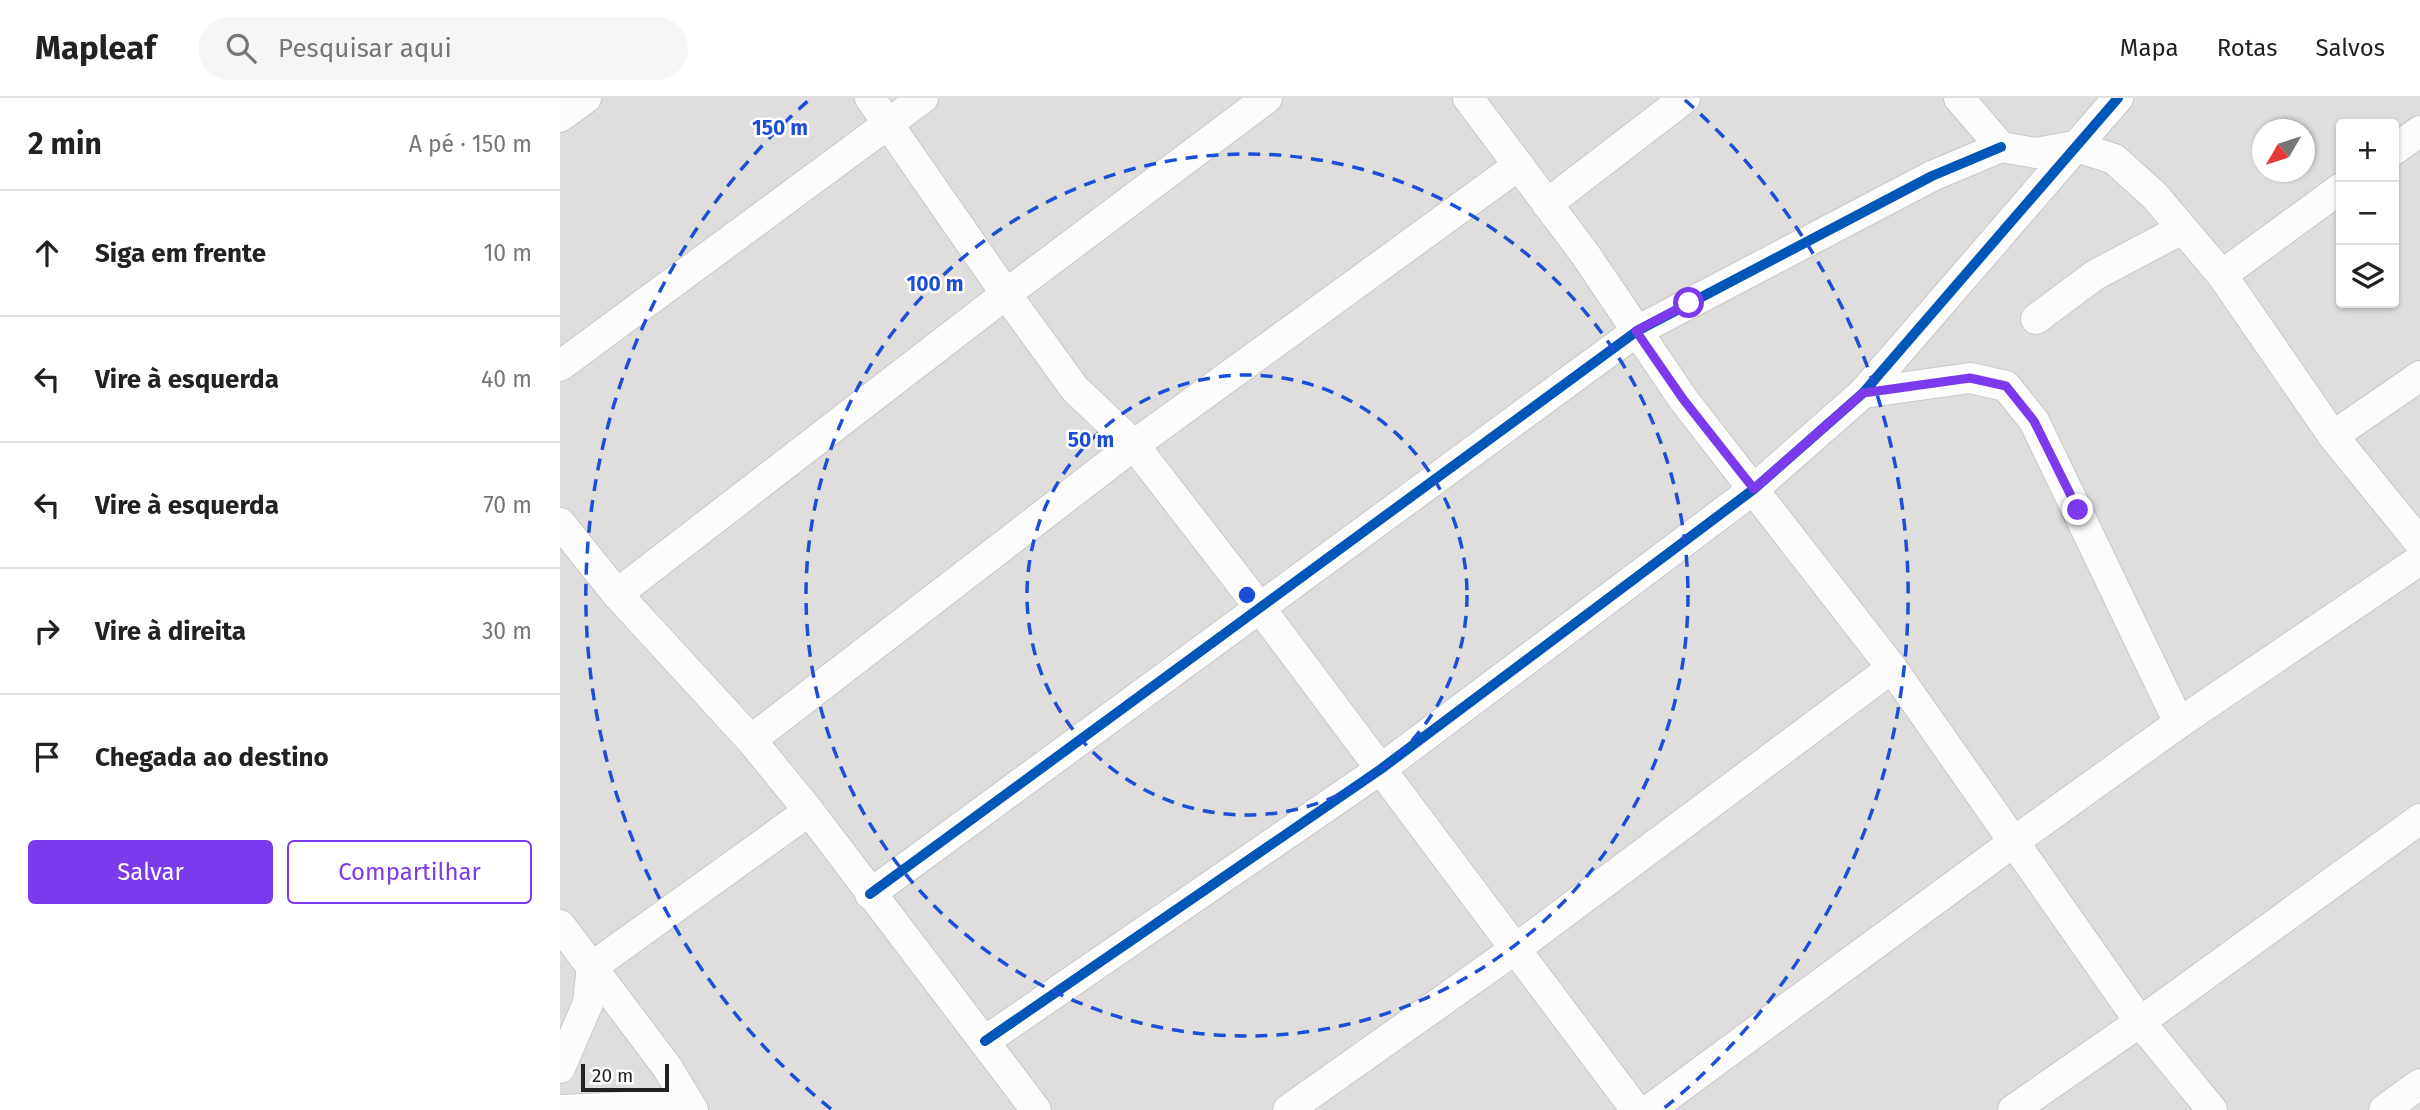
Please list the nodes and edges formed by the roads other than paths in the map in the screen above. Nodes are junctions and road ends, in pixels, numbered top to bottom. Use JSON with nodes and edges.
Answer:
{"nodes":[{"id":1,"x":586,"y":98,"type":"edge"},
{"id":2,"x":870,"y":98,"type":"edge"},
{"id":3,"x":923,"y":98,"type":"edge"},
{"id":4,"x":1267,"y":98,"type":"edge"},
{"id":5,"x":1468,"y":98,"type":"edge"},
{"id":6,"x":1685,"y":98,"type":"edge"},
{"id":7,"x":1959,"y":98,"type":"edge"},
{"id":8,"x":2118,"y":98,"type":"edge"},
{"id":9,"x":560,"y":117,"type":"edge"},
{"id":10,"x":889,"y":124,"type":"junction"},
{"id":11,"x":2420,"y":131,"type":"edge"},
{"id":12,"x":2074,"y":146,"type":"junction"},
{"id":13,"x":2399,"y":146,"type":"edge"},
{"id":14,"x":2001,"y":147,"type":"junction"},
{"id":15,"x":1518,"y":165,"type":"junction"},
{"id":16,"x":2336,"y":192,"type":"edge"},
{"id":17,"x":1547,"y":204,"type":"junction"},
{"id":18,"x":2182,"y":229,"type":"junction"},
{"id":19,"x":2222,"y":275,"type":"junction"},
{"id":20,"x":1006,"y":294,"type":"junction"},
{"id":21,"x":2036,"y":318,"type":"dead end"},
{"id":22,"x":1636,"y":331,"type":"junction"},
{"id":23,"x":560,"y":366,"type":"edge"},
{"id":24,"x":2420,"y":376,"type":"edge"},
{"id":25,"x":1863,"y":393,"type":"junction"},
{"id":26,"x":2333,"y":436,"type":"junction"},
{"id":27,"x":1135,"y":445,"type":"junction"},
{"id":28,"x":1754,"y":489,"type":"junction"},
{"id":29,"x":560,"y":523,"type":"edge"},
{"id":30,"x":2420,"y":543,"type":"edge"},
{"id":31,"x":2420,"y":560,"type":"edge"},
{"id":32,"x":617,"y":594,"type":"junction"},
{"id":33,"x":1260,"y":608,"type":"junction"},
{"id":34,"x":1892,"y":668,"type":"junction"},
{"id":35,"x":2179,"y":723,"type":"junction"},
{"id":36,"x":751,"y":740,"type":"junction"},
{"id":37,"x":1381,"y":769,"type":"junction"},
{"id":38,"x":809,"y":811,"type":"junction"},
{"id":39,"x":2420,"y":819,"type":"edge"},
{"id":40,"x":2015,"y":841,"type":"junction"},
{"id":41,"x":870,"y":894,"type":"junction"},
{"id":42,"x":560,"y":925,"type":"edge"},
{"id":43,"x":1514,"y":950,"type":"junction"},
{"id":44,"x":593,"y":967,"type":"junction"},
{"id":45,"x":2140,"y":1022,"type":"junction"},
{"id":46,"x":985,"y":1041,"type":"junction"},
{"id":47,"x":560,"y":1069,"type":"edge"},
{"id":48,"x":2420,"y":1084,"type":"edge"},
{"id":49,"x":690,"y":1106,"type":"edge"},
{"id":50,"x":562,"y":1110,"type":"edge"},
{"id":51,"x":1036,"y":1110,"type":"edge"},
{"id":52,"x":1288,"y":1110,"type":"edge"},
{"id":53,"x":1636,"y":1110,"type":"edge"},
{"id":54,"x":1649,"y":1110,"type":"edge"},
{"id":55,"x":2013,"y":1110,"type":"edge"},
{"id":56,"x":2212,"y":1110,"type":"edge"},
{"id":57,"x":2384,"y":1110,"type":"edge"}],
"edges":[{"from":1,"to":9,"type":"street"},
{"from":2,"to":10,"type":"street"},
{"from":3,"to":10,"type":"street"},
{"from":4,"to":20,"type":"street"},
{"from":5,"to":15,"type":"street"},
{"from":6,"to":17,"type":"street"},
{"from":7,"to":14,"type":"street"},
{"from":8,"to":12,"type":"street"},
{"from":10,"to":20,"type":"street"},
{"from":10,"to":23,"type":"street"},
{"from":11,"to":13,"type":"street"},
{"from":12,"to":14,"type":"street"},
{"from":12,"to":18,"type":"street"},
{"from":12,"to":25,"type":"street"},
{"from":14,"to":22,"type":"street"},
{"from":15,"to":17,"type":"street"},
{"from":15,"to":27,"type":"street"},
{"from":16,"to":19,"type":"street"},
{"from":17,"to":22,"type":"street"},
{"from":18,"to":19,"type":"street"},
{"from":18,"to":21,"type":"street"},
{"from":19,"to":26,"type":"street"},
{"from":20,"to":27,"type":"street"},
{"from":20,"to":32,"type":"street"},
{"from":22,"to":28,"type":"street"},
{"from":22,"to":33,"type":"street"},
{"from":24,"to":26,"type":"street"},
{"from":25,"to":28,"type":"street"},
{"from":25,"to":35,"type":"street"},
{"from":26,"to":30,"type":"street"},
{"from":27,"to":33,"type":"street"},
{"from":27,"to":36,"type":"street"},
{"from":28,"to":34,"type":"street"},
{"from":28,"to":37,"type":"street"},
{"from":29,"to":32,"type":"street"},
{"from":31,"to":35,"type":"street"},
{"from":32,"to":36,"type":"street"},
{"from":33,"to":37,"type":"street"},
{"from":33,"to":41,"type":"street"},
{"from":34,"to":40,"type":"street"},
{"from":34,"to":43,"type":"street"},
{"from":35,"to":40,"type":"street"},
{"from":36,"to":38,"type":"street"},
{"from":37,"to":43,"type":"street"},
{"from":37,"to":46,"type":"street"},
{"from":38,"to":41,"type":"street"},
{"from":38,"to":44,"type":"street"},
{"from":39,"to":45,"type":"street"},
{"from":40,"to":45,"type":"street"},
{"from":40,"to":54,"type":"street"},
{"from":41,"to":46,"type":"street"},
{"from":42,"to":44,"type":"street"},
{"from":43,"to":52,"type":"street"},
{"from":43,"to":53,"type":"street"},
{"from":44,"to":47,"type":"street"},
{"from":44,"to":49,"type":"street"},
{"from":45,"to":55,"type":"street"},
{"from":45,"to":56,"type":"street"},
{"from":46,"to":51,"type":"street"},
{"from":48,"to":57,"type":"street"},
{"from":49,"to":50,"type":"street"}]}
